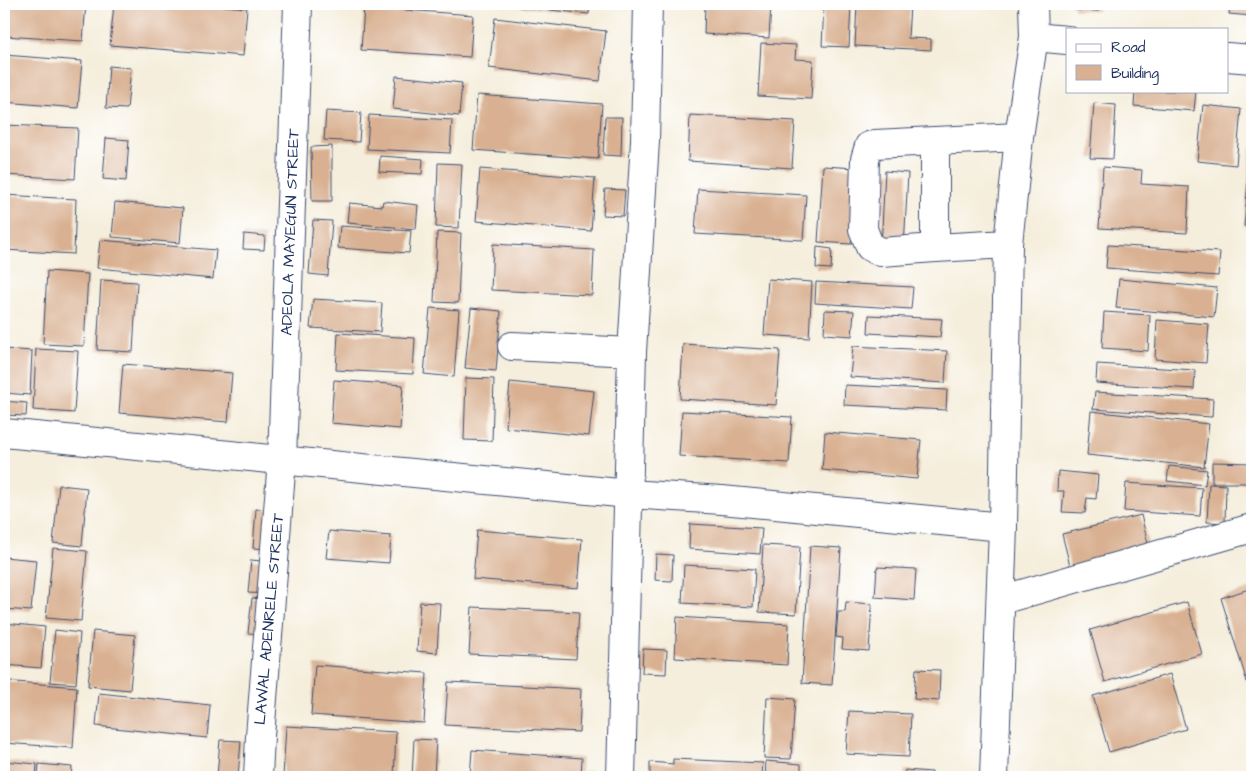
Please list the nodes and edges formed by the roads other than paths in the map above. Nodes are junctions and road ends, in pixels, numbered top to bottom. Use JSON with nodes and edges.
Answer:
{"nodes":[{"id":1,"x":298,"y":4,"type":"edge"},
{"id":2,"x":648,"y":4,"type":"edge"},
{"id":3,"x":1033,"y":4,"type":"edge"},
{"id":4,"x":1034,"y":37,"type":"junction"},
{"id":5,"x":1066,"y":40,"type":"edge"},
{"id":6,"x":1228,"y":57,"type":"edge"},
{"id":7,"x":1252,"y":59,"type":"edge"},
{"id":8,"x":1019,"y":137,"type":"junction"},
{"id":9,"x":935,"y":141,"type":"junction"},
{"id":10,"x":1008,"y":244,"type":"junction"},
{"id":11,"x":935,"y":248,"type":"junction"},
{"id":12,"x":512,"y":346,"type":"dead end"},
{"id":13,"x":632,"y":352,"type":"junction"},
{"id":14,"x":4,"y":433,"type":"edge"},
{"id":15,"x":282,"y":460,"type":"junction"},
{"id":16,"x":629,"y":494,"type":"junction"},
{"id":17,"x":1003,"y":527,"type":"junction"},
{"id":18,"x":1252,"y":528,"type":"edge"},
{"id":19,"x":1001,"y":600,"type":"junction"},
{"id":20,"x":258,"y":777,"type":"edge"},
{"id":21,"x":621,"y":777,"type":"edge"},
{"id":22,"x":994,"y":777,"type":"edge"}],
"edges":[{"from":1,"to":15,"type":"street","name":"ADEOLA MAYEGUN STREET"},
{"from":2,"to":13,"type":"street"},
{"from":3,"to":4,"type":"street"},
{"from":4,"to":5,"type":"street"},
{"from":4,"to":8,"type":"street"},
{"from":6,"to":7,"type":"street"},
{"from":8,"to":9,"type":"street"},
{"from":8,"to":10,"type":"street"},
{"from":9,"to":11,"type":"street"},
{"from":9,"to":11,"type":"street"},
{"from":10,"to":11,"type":"street"},
{"from":10,"to":17,"type":"street"},
{"from":12,"to":13,"type":"street"},
{"from":13,"to":16,"type":"street"},
{"from":14,"to":15,"type":"street"},
{"from":15,"to":16,"type":"street"},
{"from":15,"to":20,"type":"street","name":"LAWAL ADENRELE STREET"},
{"from":16,"to":17,"type":"street"},
{"from":16,"to":21,"type":"street"},
{"from":17,"to":19,"type":"street"},
{"from":18,"to":19,"type":"street"},
{"from":19,"to":22,"type":"street"}]}
